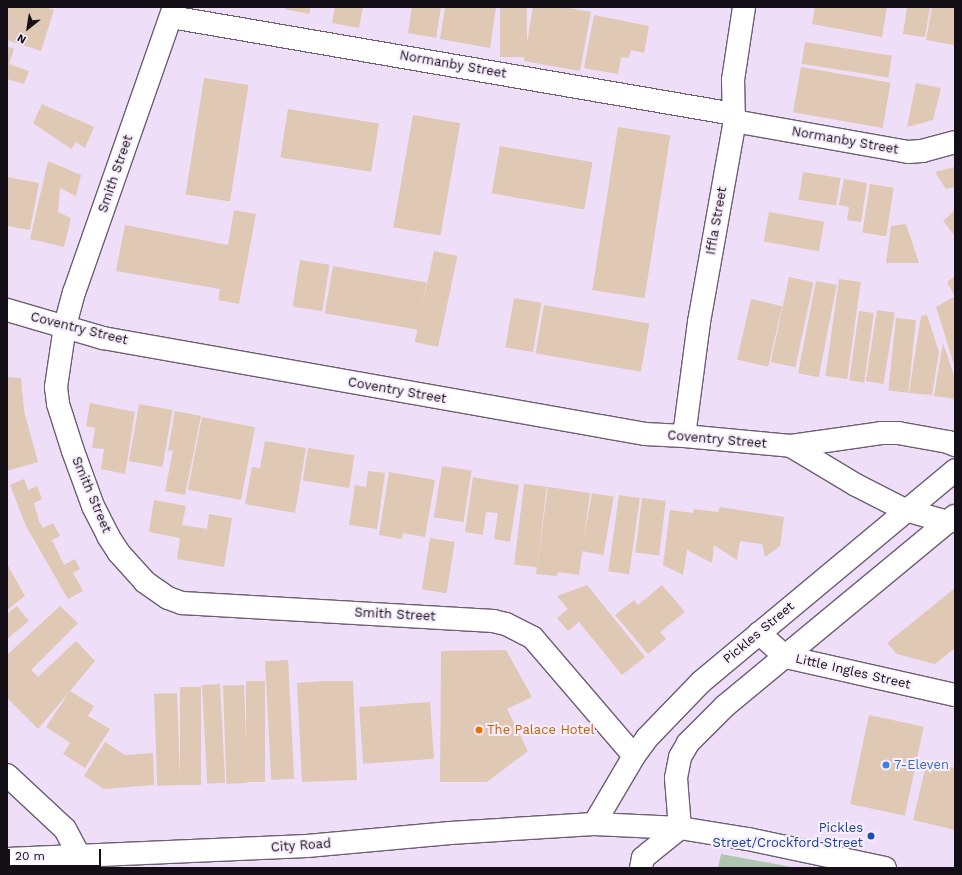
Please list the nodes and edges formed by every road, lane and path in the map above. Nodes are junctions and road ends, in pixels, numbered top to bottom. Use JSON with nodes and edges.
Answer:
{"nodes":[{"id":1,"x":744,"y":7,"type":"edge"},
{"id":2,"x":173,"y":12,"type":"edge"},
{"id":3,"x":734,"y":117,"type":"junction"},
{"id":4,"x":955,"y":142,"type":"edge"},
{"id":5,"x":7,"y":310,"type":"edge"},
{"id":6,"x":66,"y":326,"type":"junction"},
{"id":7,"x":684,"y":436,"type":"junction"},
{"id":8,"x":955,"y":445,"type":"edge"},
{"id":9,"x":791,"y":446,"type":"junction"},
{"id":10,"x":955,"y":470,"type":"edge"},
{"id":11,"x":905,"y":510,"type":"junction"},
{"id":12,"x":952,"y":519,"type":"edge"},
{"id":13,"x":759,"y":633,"type":"junction"},
{"id":14,"x":786,"y":657,"type":"junction"},
{"id":15,"x":955,"y":695,"type":"edge"},
{"id":16,"x":634,"y":756,"type":"junction"},
{"id":17,"x":7,"y":775,"type":"edge"},
{"id":18,"x":594,"y":824,"type":"junction"},
{"id":19,"x":680,"y":828,"type":"junction"},
{"id":20,"x":7,"y":859,"type":"edge"},
{"id":21,"x":82,"y":862,"type":"edge"},
{"id":22,"x":641,"y":868,"type":"edge"},
{"id":23,"x":882,"y":868,"type":"edge"}],
"edges":[{"from":1,"to":3,"type":"street","name":"Iffla Street"},
{"from":2,"to":3,"type":"street","name":"Normanby Street"},
{"from":2,"to":6,"type":"street","name":"Smith Street"},
{"from":3,"to":4,"type":"street","name":"Normanby Street"},
{"from":3,"to":7,"type":"street","name":"Iffla Street"},
{"from":5,"to":6,"type":"street","name":"Coventry Street"},
{"from":6,"to":7,"type":"street","name":"Coventry Street"},
{"from":6,"to":16,"type":"street","name":"Smith Street"},
{"from":7,"to":9,"type":"street","name":"Coventry Street"},
{"from":8,"to":9,"type":"street","name":"Coventry Street"},
{"from":9,"to":11,"type":"street","name":"Coventry Street"},
{"from":10,"to":11,"type":"street","name":"Pickles Street"},
{"from":11,"to":12,"type":"street","name":"Coventry Street"},
{"from":11,"to":13,"type":"street","name":"Pickles Street"},
{"from":12,"to":14,"type":"street"},
{"from":13,"to":14,"type":"street","name":"Little Ingles Street"},
{"from":13,"to":16,"type":"street","name":"Pickles Street"},
{"from":14,"to":15,"type":"street","name":"Little Ingles Street"},
{"from":14,"to":19,"type":"street"},
{"from":16,"to":18,"type":"street","name":"Pickles Street"},
{"from":17,"to":21,"type":"street"},
{"from":18,"to":19,"type":"street","name":"City Road"},
{"from":18,"to":21,"type":"street","name":"City Road"},
{"from":19,"to":22,"type":"street"},
{"from":19,"to":23,"type":"street","name":"City Road"},
{"from":20,"to":21,"type":"street","name":"City Road"}]}
